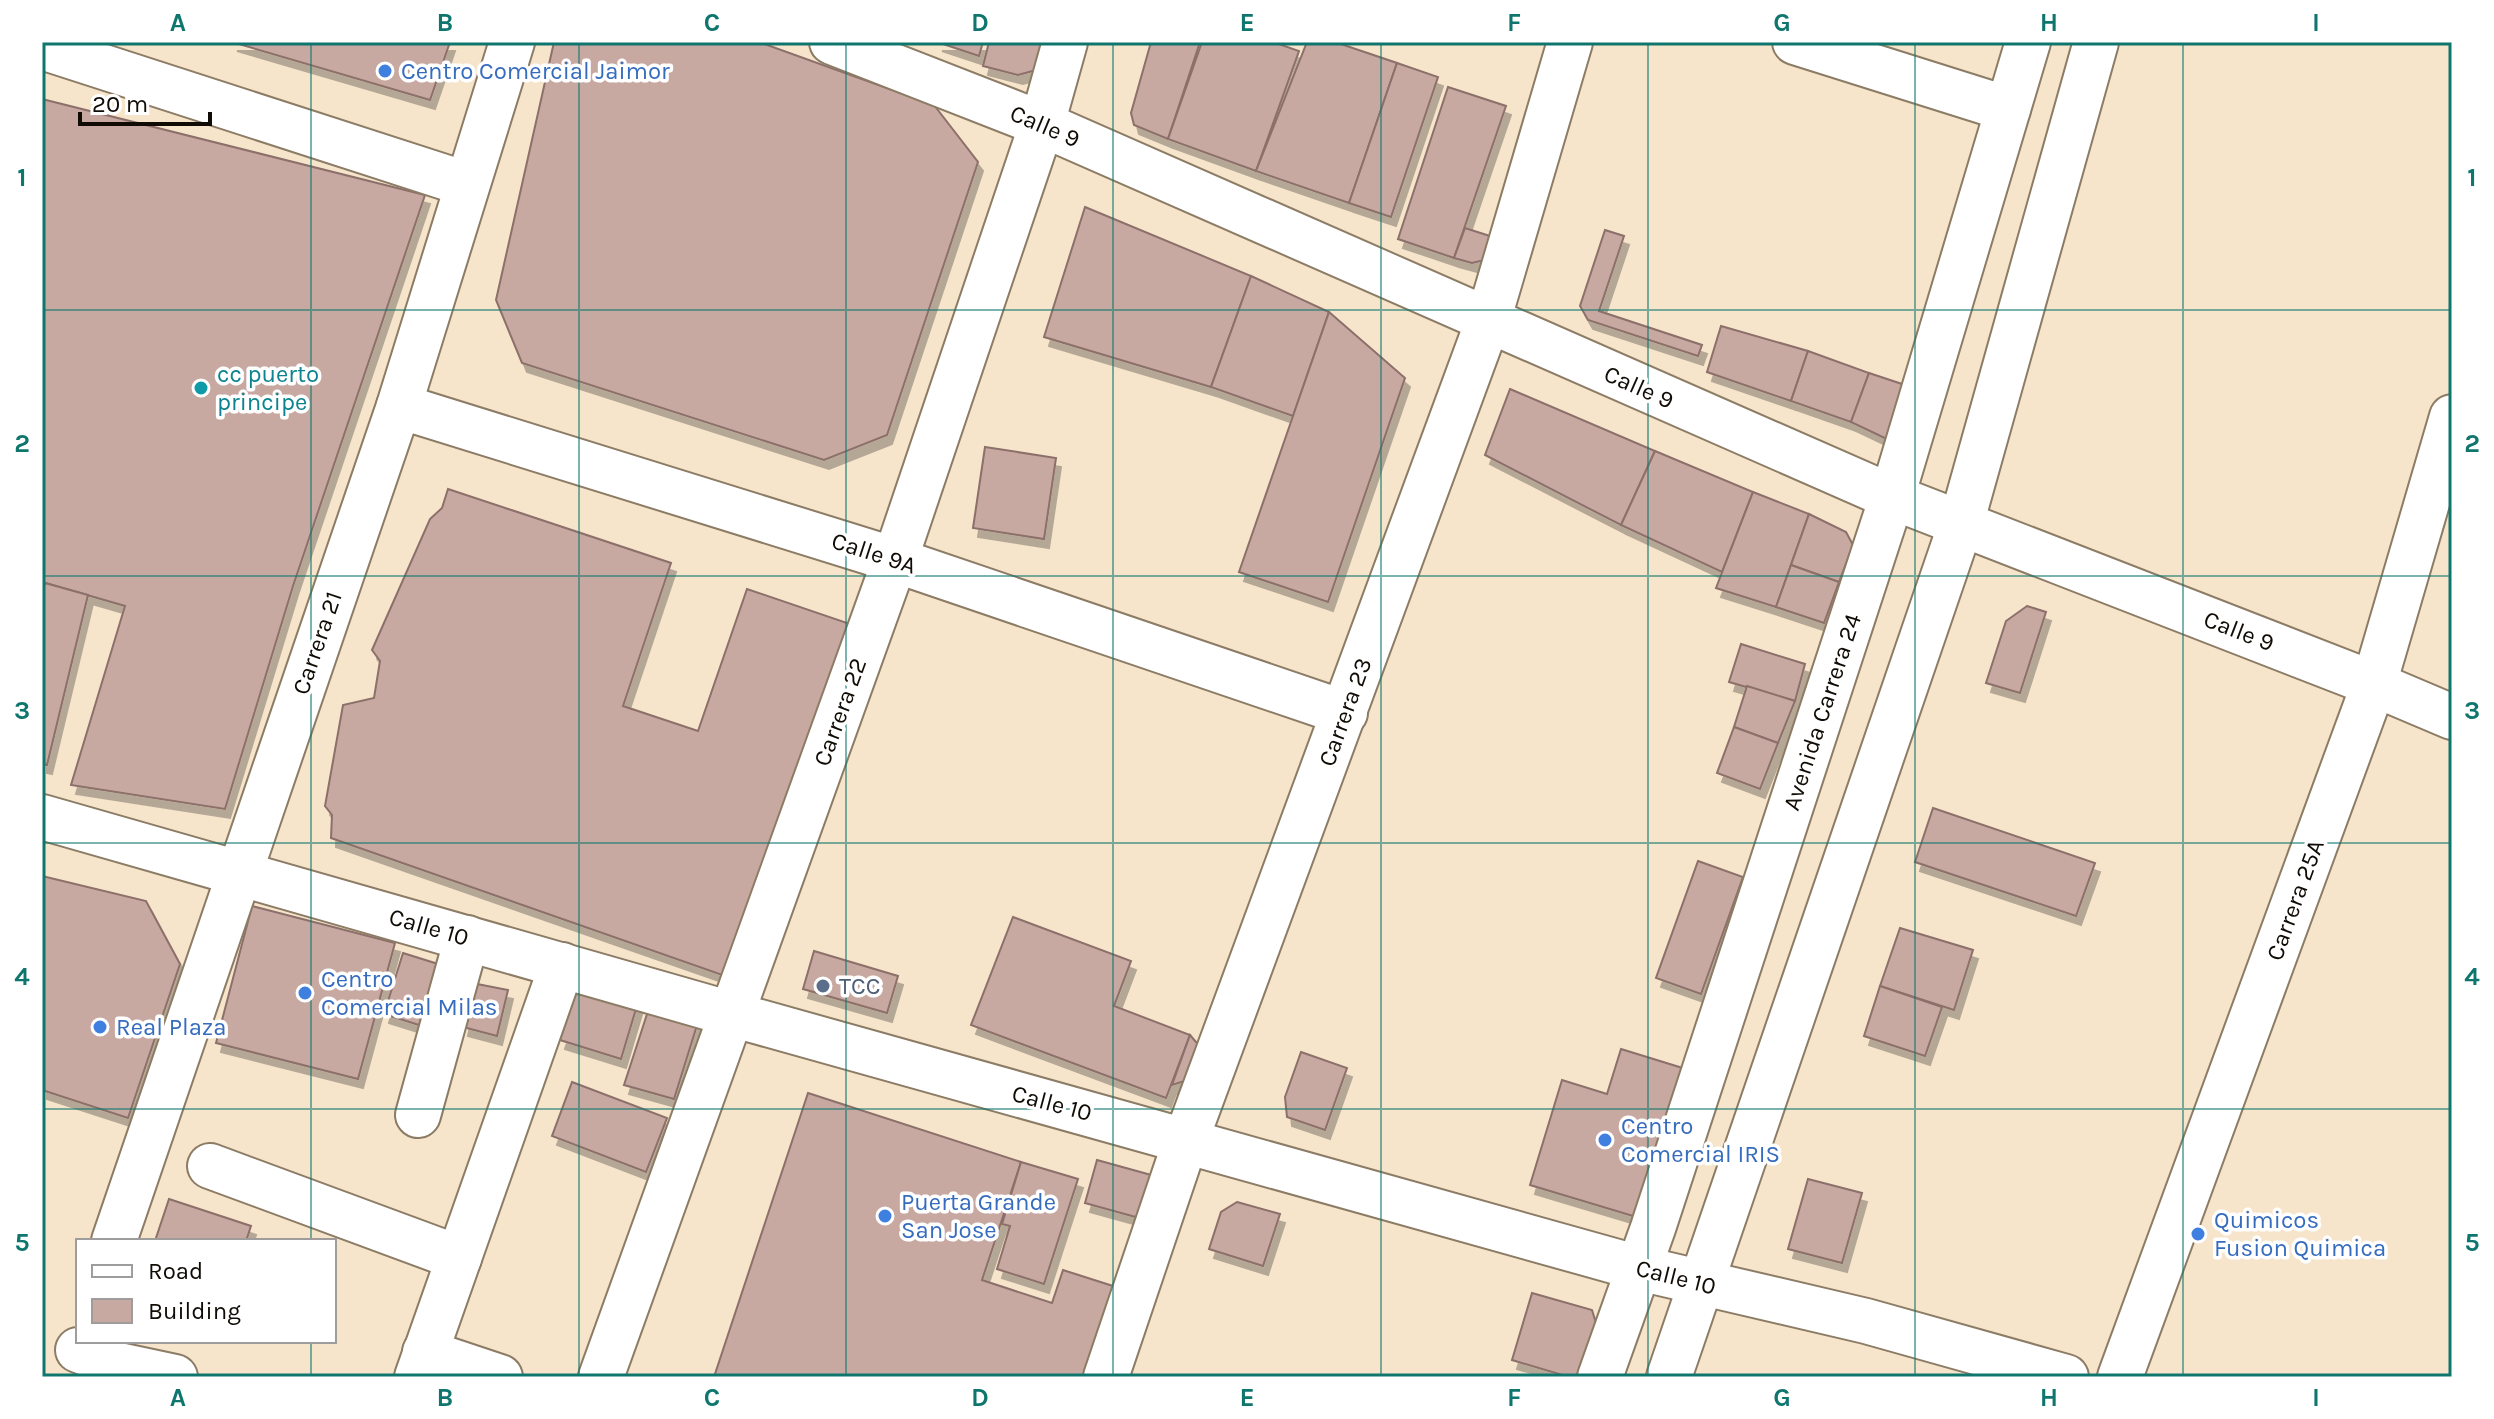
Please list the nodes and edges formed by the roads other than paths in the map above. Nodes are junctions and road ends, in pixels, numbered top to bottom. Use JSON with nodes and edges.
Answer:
{"nodes":[{"id":1,"x":512,"y":42,"type":"edge"},
{"id":2,"x":832,"y":42,"type":"edge"},
{"id":3,"x":1065,"y":42,"type":"edge"},
{"id":4,"x":1570,"y":42,"type":"edge"},
{"id":5,"x":1795,"y":42,"type":"edge"},
{"id":6,"x":2028,"y":42,"type":"edge"},
{"id":7,"x":2096,"y":42,"type":"edge"},
{"id":8,"x":42,"y":47,"type":"edge"},
{"id":9,"x":2008,"y":109,"type":"junction"},
{"id":10,"x":1042,"y":124,"type":"junction"},
{"id":11,"x":466,"y":184,"type":"junction"},
{"id":12,"x":1488,"y":321,"type":"junction"},
{"id":13,"x":399,"y":406,"type":"junction"},
{"id":14,"x":2452,"y":417,"type":"edge"},
{"id":15,"x":1892,"y":497,"type":"junction"},
{"id":16,"x":1961,"y":524,"type":"junction"},
{"id":17,"x":895,"y":560,"type":"junction"},
{"id":18,"x":2374,"y":684,"type":"junction"},
{"id":19,"x":1345,"y":713,"type":"junction"},
{"id":20,"x":2452,"y":717,"type":"edge"},
{"id":21,"x":42,"y":817,"type":"edge"},
{"id":22,"x":239,"y":872,"type":"junction"},
{"id":23,"x":467,"y":938,"type":"junction"},
{"id":24,"x":562,"y":965,"type":"junction"},
{"id":25,"x":731,"y":1014,"type":"junction"},
{"id":26,"x":418,"y":1115,"type":"dead end"},
{"id":27,"x":1186,"y":1140,"type":"junction"},
{"id":28,"x":210,"y":1166,"type":"dead end"},
{"id":29,"x":115,"y":1239,"type":"edge"},
{"id":30,"x":459,"y":1258,"type":"junction"},
{"id":31,"x":1639,"y":1268,"type":"junction"},
{"id":32,"x":1702,"y":1284,"type":"junction"},
{"id":33,"x":75,"y":1356,"type":"edge"},
{"id":34,"x":421,"y":1364,"type":"edge"},
{"id":35,"x":175,"y":1377,"type":"edge"},
{"id":36,"x":500,"y":1377,"type":"edge"},
{"id":37,"x":601,"y":1377,"type":"edge"},
{"id":38,"x":1106,"y":1377,"type":"edge"},
{"id":39,"x":1600,"y":1377,"type":"edge"},
{"id":40,"x":1669,"y":1377,"type":"edge"},
{"id":41,"x":2066,"y":1377,"type":"edge"},
{"id":42,"x":2120,"y":1377,"type":"edge"}],
"edges":[{"from":1,"to":11,"type":"street","name":"Carrera 21"},
{"from":2,"to":10,"type":"street","name":"Calle 9"},
{"from":3,"to":10,"type":"street","name":"Carrera 22"},
{"from":4,"to":12,"type":"street","name":"Carrera 23"},
{"from":5,"to":9,"type":"street"},
{"from":6,"to":9,"type":"street","name":"Avenida Carrera 24"},
{"from":7,"to":16,"type":"street"},
{"from":8,"to":11,"type":"street"},
{"from":9,"to":15,"type":"street","name":"Avenida Carrera 24"},
{"from":10,"to":12,"type":"street","name":"Calle 9"},
{"from":10,"to":17,"type":"street","name":"Carrera 22"},
{"from":11,"to":13,"type":"street","name":"Carrera 21"},
{"from":12,"to":15,"type":"street","name":"Calle 9"},
{"from":12,"to":19,"type":"street","name":"Carrera 23"},
{"from":13,"to":17,"type":"street","name":"Calle 9A"},
{"from":13,"to":22,"type":"street","name":"Carrera 21"},
{"from":14,"to":18,"type":"street","name":"Carrera 25A"},
{"from":15,"to":16,"type":"street","name":"Calle 9"},
{"from":15,"to":31,"type":"street","name":"Avenida Carrera 24"},
{"from":16,"to":18,"type":"street","name":"Calle 9"},
{"from":16,"to":32,"type":"street"},
{"from":17,"to":19,"type":"street","name":"Calle 9A"},
{"from":17,"to":25,"type":"street","name":"Carrera 22"},
{"from":18,"to":20,"type":"street","name":"Calle 9"},
{"from":18,"to":42,"type":"street","name":"Carrera 25A"},
{"from":19,"to":27,"type":"street","name":"Carrera 23"},
{"from":21,"to":22,"type":"street","name":"Calle 10"},
{"from":22,"to":23,"type":"street","name":"Calle 10"},
{"from":22,"to":29,"type":"street","name":"Carrera 21"},
{"from":23,"to":24,"type":"street","name":"Calle 10"},
{"from":23,"to":26,"type":"street"},
{"from":24,"to":25,"type":"street","name":"Calle 10"},
{"from":24,"to":30,"type":"street"},
{"from":25,"to":27,"type":"street","name":"Calle 10"},
{"from":25,"to":37,"type":"street","name":"Carrera 22"},
{"from":27,"to":31,"type":"street","name":"Calle 10"},
{"from":27,"to":38,"type":"street","name":"Carrera 23"},
{"from":28,"to":30,"type":"street"},
{"from":30,"to":34,"type":"street"},
{"from":31,"to":32,"type":"street","name":"Calle 10"},
{"from":31,"to":39,"type":"street","name":"Avenida Carrera 24"},
{"from":32,"to":40,"type":"street"},
{"from":32,"to":41,"type":"street","name":"Calle 10"},
{"from":33,"to":35,"type":"street"},
{"from":34,"to":36,"type":"street"}]}
